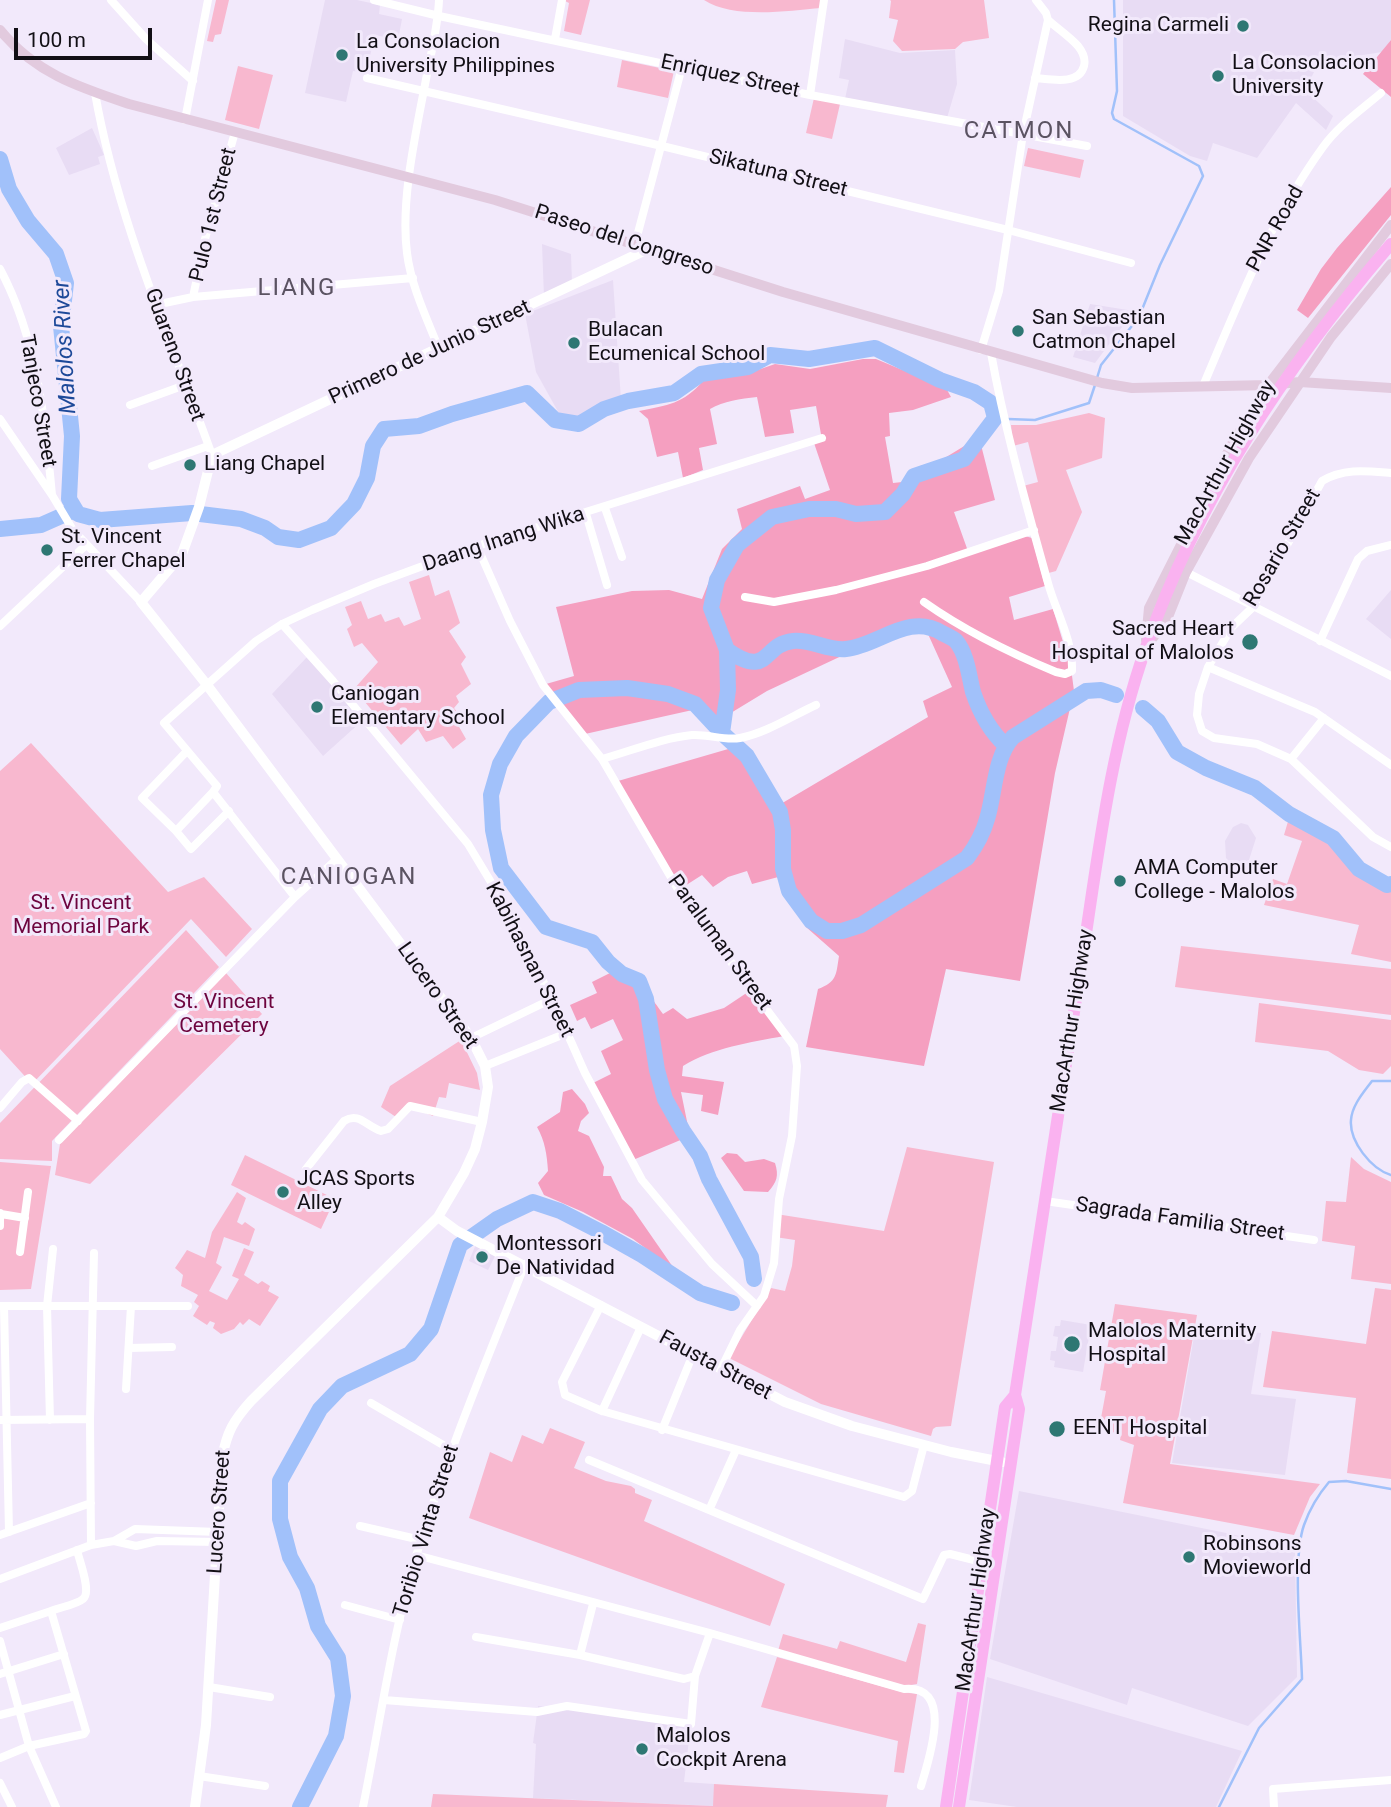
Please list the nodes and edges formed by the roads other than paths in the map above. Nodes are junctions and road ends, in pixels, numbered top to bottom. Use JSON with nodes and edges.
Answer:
{"nodes":[{"id":1,"x":111,"y":0,"type":"edge"},
{"id":2,"x":208,"y":0,"type":"edge"},
{"id":3,"x":374,"y":0,"type":"edge"},
{"id":4,"x":439,"y":0,"type":"edge"},
{"id":5,"x":562,"y":0,"type":"edge"},
{"id":6,"x":824,"y":0,"type":"edge"},
{"id":7,"x":1036,"y":0,"type":"edge"},
{"id":8,"x":439,"y":16,"type":"junction"},
{"id":9,"x":1048,"y":20,"type":"junction"},
{"id":10,"x":0,"y":30,"type":"edge"},
{"id":11,"x":555,"y":40,"type":"junction"},
{"id":12,"x":681,"y":67,"type":"junction"},
{"id":13,"x":367,"y":78,"type":"dead end"},
{"id":14,"x":1035,"y":78,"type":"junction"},
{"id":15,"x":193,"y":81,"type":"junction"},
{"id":16,"x":424,"y":90,"type":"junction"},
{"id":17,"x":95,"y":93,"type":"junction"},
{"id":18,"x":1381,"y":93,"type":"dead end"},
{"id":19,"x":810,"y":95,"type":"junction"},
{"id":20,"x":185,"y":120,"type":"junction"},
{"id":21,"x":235,"y":132,"type":"junction"},
{"id":22,"x":1023,"y":134,"type":"junction"},
{"id":23,"x":662,"y":146,"type":"junction"},
{"id":24,"x":1087,"y":146,"type":"dead end"},
{"id":25,"x":410,"y":179,"type":"junction"},
{"id":26,"x":1391,"y":225,"type":"edge"},
{"id":27,"x":1008,"y":230,"type":"junction"},
{"id":28,"x":635,"y":244,"type":"junction"},
{"id":29,"x":1391,"y":244,"type":"edge"},
{"id":30,"x":648,"y":249,"type":"junction"},
{"id":31,"x":1131,"y":262,"type":"dead end"},
{"id":32,"x":1391,"y":264,"type":"edge"},
{"id":33,"x":0,"y":269,"type":"edge"},
{"id":34,"x":413,"y":278,"type":"junction"},
{"id":35,"x":193,"y":297,"type":"junction"},
{"id":36,"x":155,"y":305,"type":"junction"},
{"id":37,"x":439,"y":349,"type":"junction"},
{"id":38,"x":986,"y":352,"type":"junction"},
{"id":39,"x":1300,"y":382,"type":"junction"},
{"id":40,"x":185,"y":385,"type":"junction"},
{"id":41,"x":1268,"y":385,"type":"junction"},
{"id":42,"x":1203,"y":386,"type":"junction"},
{"id":43,"x":1391,"y":388,"type":"edge"},
{"id":44,"x":130,"y":405,"type":"dead end"},
{"id":45,"x":0,"y":419,"type":"edge"},
{"id":46,"x":822,"y":438,"type":"dead end"},
{"id":47,"x":210,"y":450,"type":"junction"},
{"id":48,"x":152,"y":466,"type":"dead end"},
{"id":49,"x":1391,"y":473,"type":"edge"},
{"id":50,"x":52,"y":495,"type":"junction"},
{"id":51,"x":605,"y":508,"type":"junction"},
{"id":52,"x":586,"y":514,"type":"junction"},
{"id":53,"x":1034,"y":530,"type":"junction"},
{"id":54,"x":86,"y":545,"type":"junction"},
{"id":55,"x":1391,"y":545,"type":"edge"},
{"id":56,"x":477,"y":546,"type":"junction"},
{"id":57,"x":622,"y":557,"type":"dead end"},
{"id":58,"x":1186,"y":572,"type":"junction"},
{"id":59,"x":607,"y":585,"type":"dead end"},
{"id":60,"x":745,"y":597,"type":"dead end"},
{"id":61,"x":141,"y":602,"type":"junction"},
{"id":62,"x":924,"y":602,"type":"dead end"},
{"id":63,"x":1253,"y":607,"type":"junction"},
{"id":64,"x":282,"y":624,"type":"junction"},
{"id":65,"x":0,"y":626,"type":"edge"},
{"id":66,"x":1320,"y":641,"type":"junction"},
{"id":67,"x":1145,"y":650,"type":"junction"},
{"id":68,"x":1208,"y":667,"type":"junction"},
{"id":69,"x":1391,"y":676,"type":"edge"},
{"id":70,"x":207,"y":685,"type":"junction"},
{"id":71,"x":816,"y":705,"type":"dead end"},
{"id":72,"x":1324,"y":718,"type":"junction"},
{"id":73,"x":187,"y":751,"type":"junction"},
{"id":74,"x":602,"y":759,"type":"junction"},
{"id":75,"x":1290,"y":759,"type":"junction"},
{"id":76,"x":1391,"y":765,"type":"edge"},
{"id":77,"x":213,"y":792,"type":"junction"},
{"id":78,"x":229,"y":811,"type":"junction"},
{"id":79,"x":176,"y":831,"type":"junction"},
{"id":80,"x":1391,"y":847,"type":"edge"},
{"id":81,"x":337,"y":859,"type":"junction"},
{"id":82,"x":295,"y":897,"type":"junction"},
{"id":83,"x":552,"y":999,"type":"junction"},
{"id":84,"x":567,"y":1033,"type":"junction"},
{"id":85,"x":471,"y":1038,"type":"junction"},
{"id":86,"x":485,"y":1066,"type":"junction"},
{"id":87,"x":0,"y":1108,"type":"edge"},
{"id":88,"x":78,"y":1121,"type":"junction"},
{"id":89,"x":482,"y":1122,"type":"junction"},
{"id":90,"x":59,"y":1140,"type":"dead end"},
{"id":91,"x":306,"y":1169,"type":"dead end"},
{"id":92,"x":28,"y":1192,"type":"dead end"},
{"id":93,"x":1045,"y":1201,"type":"junction"},
{"id":94,"x":1,"y":1214,"type":"edge"},
{"id":95,"x":438,"y":1217,"type":"junction"},
{"id":96,"x":24,"y":1218,"type":"junction"},
{"id":97,"x":0,"y":1226,"type":"edge"},
{"id":98,"x":1314,"y":1240,"type":"dead end"},
{"id":99,"x":53,"y":1249,"type":"dead end"},
{"id":100,"x":20,"y":1252,"type":"dead end"},
{"id":101,"x":94,"y":1253,"type":"dead end"},
{"id":102,"x":525,"y":1264,"type":"junction"},
{"id":103,"x":601,"y":1305,"type":"junction"},
{"id":104,"x":2,"y":1306,"type":"edge"},
{"id":105,"x":47,"y":1306,"type":"junction"},
{"id":106,"x":131,"y":1306,"type":"junction"},
{"id":107,"x":188,"y":1306,"type":"dead end"},
{"id":108,"x":757,"y":1306,"type":"junction"},
{"id":109,"x":93,"y":1307,"type":"junction"},
{"id":110,"x":641,"y":1327,"type":"junction"},
{"id":111,"x":172,"y":1347,"type":"dead end"},
{"id":112,"x":129,"y":1348,"type":"junction"},
{"id":113,"x":693,"y":1354,"type":"junction"},
{"id":114,"x":721,"y":1369,"type":"junction"},
{"id":115,"x":126,"y":1389,"type":"dead end"},
{"id":116,"x":1015,"y":1395,"type":"junction"},
{"id":117,"x":372,"y":1403,"type":"dead end"},
{"id":118,"x":602,"y":1411,"type":"junction"},
{"id":119,"x":50,"y":1419,"type":"junction"},
{"id":120,"x":90,"y":1419,"type":"junction"},
{"id":121,"x":3,"y":1420,"type":"edge"},
{"id":122,"x":662,"y":1430,"type":"junction"},
{"id":123,"x":924,"y":1446,"type":"junction"},
{"id":124,"x":450,"y":1449,"type":"junction"},
{"id":125,"x":736,"y":1450,"type":"junction"},
{"id":126,"x":589,"y":1460,"type":"dead end"},
{"id":127,"x":997,"y":1462,"type":"junction"},
{"id":128,"x":1012,"y":1464,"type":"junction"},
{"id":129,"x":91,"y":1503,"type":"junction"},
{"id":130,"x":710,"y":1508,"type":"junction"},
{"id":131,"x":360,"y":1525,"type":"dead end"},
{"id":132,"x":146,"y":1530,"type":"junction"},
{"id":133,"x":4,"y":1533,"type":"edge"},
{"id":134,"x":218,"y":1537,"type":"junction"},
{"id":135,"x":421,"y":1540,"type":"junction"},
{"id":136,"x":114,"y":1541,"type":"junction"},
{"id":137,"x":146,"y":1543,"type":"junction"},
{"id":138,"x":91,"y":1545,"type":"junction"},
{"id":139,"x":77,"y":1550,"type":"junction"},
{"id":140,"x":416,"y":1555,"type":"junction"},
{"id":141,"x":982,"y":1562,"type":"junction"},
{"id":142,"x":0,"y":1579,"type":"edge"},
{"id":143,"x":593,"y":1604,"type":"junction"},
{"id":144,"x":345,"y":1605,"type":"dead end"},
{"id":145,"x":51,"y":1611,"type":"junction"},
{"id":146,"x":974,"y":1618,"type":"junction"},
{"id":147,"x":400,"y":1620,"type":"junction"},
{"id":148,"x":987,"y":1623,"type":"junction"},
{"id":149,"x":0,"y":1628,"type":"edge"},
{"id":150,"x":710,"y":1633,"type":"junction"},
{"id":151,"x":476,"y":1637,"type":"dead end"},
{"id":152,"x":0,"y":1641,"type":"edge"},
{"id":153,"x":64,"y":1654,"type":"junction"},
{"id":154,"x":580,"y":1655,"type":"junction"},
{"id":155,"x":4,"y":1673,"type":"edge"},
{"id":156,"x":695,"y":1676,"type":"junction"},
{"id":157,"x":209,"y":1687,"type":"junction"},
{"id":158,"x":75,"y":1696,"type":"junction"},
{"id":159,"x":270,"y":1697,"type":"dead end"},
{"id":160,"x":384,"y":1700,"type":"junction"},
{"id":161,"x":19,"y":1709,"type":"junction"},
{"id":162,"x":0,"y":1715,"type":"edge"},
{"id":163,"x":29,"y":1746,"type":"junction"},
{"id":164,"x":0,"y":1758,"type":"edge"},
{"id":165,"x":200,"y":1776,"type":"junction"},
{"id":166,"x":1391,"y":1780,"type":"edge"},
{"id":167,"x":0,"y":1783,"type":"edge"},
{"id":168,"x":265,"y":1786,"type":"dead end"},
{"id":169,"x":921,"y":1786,"type":"dead end"},
{"id":170,"x":12,"y":1807,"type":"edge"},
{"id":171,"x":55,"y":1807,"type":"edge"},
{"id":172,"x":195,"y":1807,"type":"edge"},
{"id":173,"x":363,"y":1807,"type":"edge"},
{"id":174,"x":946,"y":1807,"type":"edge"},
{"id":175,"x":959,"y":1807,"type":"edge"},
{"id":176,"x":1273,"y":1807,"type":"edge"}],
"edges":[{"from":1,"to":15,"type":"street"},
{"from":2,"to":15,"type":"street"},
{"from":3,"to":8,"type":"street","name":"Enriquez Street"},
{"from":4,"to":8,"type":"street"},
{"from":5,"to":11,"type":"street"},
{"from":6,"to":19,"type":"street"},
{"from":7,"to":9,"type":"street"},
{"from":8,"to":11,"type":"street","name":"Enriquez Street"},
{"from":8,"to":16,"type":"street"},
{"from":9,"to":14,"type":"street"},
{"from":9,"to":14,"type":"street"},
{"from":10,"to":17,"type":"main road","name":"Paseo del Congreso"},
{"from":11,"to":12,"type":"street","name":"Enriquez Street"},
{"from":12,"to":19,"type":"street","name":"Enriquez Street"},
{"from":12,"to":23,"type":"street"},
{"from":13,"to":16,"type":"street","name":"Sikatuna Street"},
{"from":14,"to":22,"type":"street"},
{"from":15,"to":20,"type":"street"},
{"from":16,"to":23,"type":"street","name":"Sikatuna Street"},
{"from":16,"to":25,"type":"street"},
{"from":17,"to":20,"type":"main road","name":"Paseo del Congreso"},
{"from":17,"to":36,"type":"street","name":"Guareno Street"},
{"from":18,"to":42,"type":"street","name":"PNR Road"},
{"from":19,"to":22,"type":"street","name":"Enriquez Street"},
{"from":20,"to":21,"type":"main road","name":"Paseo del Congreso"},
{"from":21,"to":25,"type":"main road","name":"Paseo del Congreso"},
{"from":21,"to":35,"type":"street","name":"Pulo 1st Street"},
{"from":22,"to":24,"type":"street","name":"Enriquez Street"},
{"from":22,"to":27,"type":"street"},
{"from":23,"to":27,"type":"street","name":"Sikatuna Street"},
{"from":23,"to":28,"type":"street"},
{"from":25,"to":28,"type":"main road","name":"Paseo del Congreso"},
{"from":25,"to":34,"type":"street"},
{"from":26,"to":41,"type":"main road","name":"MacArthur Highway"},
{"from":27,"to":31,"type":"street","name":"Sikatuna Street"},
{"from":27,"to":38,"type":"street"},
{"from":28,"to":30,"type":"main road","name":"Paseo del Congreso"},
{"from":29,"to":67,"type":"highway","name":"MacArthur Highway"},
{"from":30,"to":37,"type":"street","name":"Primero de Junio Street"},
{"from":30,"to":38,"type":"main road","name":"Paseo del Congreso"},
{"from":32,"to":39,"type":"main road","name":"MacArthur Highway"},
{"from":33,"to":50,"type":"street","name":"Tanjeco Street"},
{"from":34,"to":35,"type":"street"},
{"from":34,"to":37,"type":"street"},
{"from":35,"to":36,"type":"street"},
{"from":36,"to":40,"type":"street","name":"Guareno Street"},
{"from":37,"to":47,"type":"street","name":"Primero de Junio Street"},
{"from":38,"to":42,"type":"main road","name":"Paseo del Congreso"},
{"from":38,"to":53,"type":"street"},
{"from":39,"to":41,"type":"main road","name":"Paseo del Congreso"},
{"from":39,"to":43,"type":"main road","name":"Paseo del Congreso"},
{"from":39,"to":58,"type":"main road","name":"MacArthur Highway"},
{"from":40,"to":44,"type":"street"},
{"from":40,"to":47,"type":"street","name":"Guareno Street"},
{"from":41,"to":42,"type":"main road","name":"Paseo del Congreso"},
{"from":41,"to":67,"type":"main road","name":"MacArthur Highway"},
{"from":45,"to":50,"type":"street","name":"Lucero Street"},
{"from":46,"to":51,"type":"street","name":"Daang Inang Wika"},
{"from":47,"to":48,"type":"street"},
{"from":47,"to":61,"type":"street"},
{"from":49,"to":63,"type":"street","name":"Rosario Street"},
{"from":50,"to":54,"type":"street","name":"Lucero Street"},
{"from":51,"to":52,"type":"street","name":"Daang Inang Wika"},
{"from":51,"to":57,"type":"street"},
{"from":52,"to":56,"type":"street","name":"Daang Inang Wika"},
{"from":52,"to":59,"type":"street"},
{"from":53,"to":60,"type":"street"},
{"from":53,"to":62,"type":"street"},
{"from":54,"to":61,"type":"street","name":"Lucero Street"},
{"from":54,"to":65,"type":"street"},
{"from":55,"to":66,"type":"street"},
{"from":56,"to":64,"type":"street","name":"Daang Inang Wika"},
{"from":56,"to":74,"type":"street","name":"Paraluman Street"},
{"from":58,"to":63,"type":"street"},
{"from":58,"to":67,"type":"main road","name":"MacArthur Highway"},
{"from":61,"to":70,"type":"street","name":"Lucero Street"},
{"from":63,"to":66,"type":"street"},
{"from":63,"to":68,"type":"street","name":"Rosario Street"},
{"from":64,"to":70,"type":"street","name":"Daang Inang Wika"},
{"from":64,"to":83,"type":"street","name":"Kabihasnan Street"},
{"from":66,"to":69,"type":"street"},
{"from":67,"to":93,"type":"highway","name":"MacArthur Highway"},
{"from":68,"to":72,"type":"street"},
{"from":68,"to":75,"type":"street","name":"Rosario Street"},
{"from":70,"to":73,"type":"street","name":"Daang Inang Wika"},
{"from":70,"to":81,"type":"street","name":"Lucero Street"},
{"from":71,"to":74,"type":"street"},
{"from":72,"to":75,"type":"street"},
{"from":72,"to":76,"type":"street"},
{"from":73,"to":77,"type":"street"},
{"from":73,"to":79,"type":"street"},
{"from":74,"to":108,"type":"street","name":"Paraluman Street"},
{"from":75,"to":80,"type":"street"},
{"from":77,"to":78,"type":"street"},
{"from":77,"to":79,"type":"street"},
{"from":78,"to":79,"type":"street"},
{"from":78,"to":82,"type":"street"},
{"from":81,"to":82,"type":"street"},
{"from":81,"to":85,"type":"street","name":"Lucero Street"},
{"from":82,"to":88,"type":"street"},
{"from":83,"to":84,"type":"street","name":"Kabihasnan Street"},
{"from":83,"to":85,"type":"street"},
{"from":84,"to":86,"type":"street"},
{"from":84,"to":108,"type":"street","name":"Kabihasnan Street"},
{"from":85,"to":86,"type":"street","name":"Lucero Street"},
{"from":86,"to":89,"type":"street","name":"Lucero Street"},
{"from":87,"to":88,"type":"street"},
{"from":88,"to":90,"type":"street"},
{"from":89,"to":91,"type":"street"},
{"from":89,"to":95,"type":"street","name":"Lucero Street"},
{"from":92,"to":96,"type":"street"},
{"from":93,"to":98,"type":"street","name":"Sagrada Familia Street"},
{"from":93,"to":116,"type":"highway","name":"MacArthur Highway"},
{"from":94,"to":96,"type":"street"},
{"from":94,"to":97,"type":"street"},
{"from":95,"to":102,"type":"street","name":"Fausta Street"},
{"from":95,"to":134,"type":"street","name":"Lucero Street"},
{"from":96,"to":100,"type":"street"},
{"from":99,"to":105,"type":"street"},
{"from":101,"to":109,"type":"street"},
{"from":102,"to":103,"type":"street","name":"Fausta Street"},
{"from":102,"to":124,"type":"street","name":"Toribio Vinta Street"},
{"from":103,"to":110,"type":"street","name":"Fausta Street"},
{"from":103,"to":118,"type":"street"},
{"from":104,"to":105,"type":"street"},
{"from":104,"to":121,"type":"street"},
{"from":105,"to":109,"type":"street"},
{"from":105,"to":119,"type":"street"},
{"from":106,"to":107,"type":"street"},
{"from":106,"to":109,"type":"street"},
{"from":106,"to":112,"type":"street"},
{"from":108,"to":114,"type":"street","name":"Paraluman Street"},
{"from":109,"to":120,"type":"street"},
{"from":110,"to":113,"type":"street","name":"Fausta Street"},
{"from":110,"to":118,"type":"street"},
{"from":111,"to":112,"type":"street"},
{"from":112,"to":115,"type":"street"},
{"from":113,"to":114,"type":"street","name":"Fausta Street"},
{"from":113,"to":122,"type":"street"},
{"from":114,"to":123,"type":"street","name":"Fausta Street"},
{"from":116,"to":127,"type":"highway","name":"MacArthur Highway"},
{"from":116,"to":128,"type":"highway","name":"MacArthur Highway"},
{"from":117,"to":124,"type":"street"},
{"from":118,"to":122,"type":"street"},
{"from":119,"to":120,"type":"street"},
{"from":119,"to":121,"type":"street"},
{"from":120,"to":129,"type":"street"},
{"from":121,"to":133,"type":"street"},
{"from":122,"to":125,"type":"street"},
{"from":123,"to":125,"type":"street"},
{"from":123,"to":127,"type":"street","name":"Fausta Street"},
{"from":124,"to":135,"type":"street","name":"Toribio Vinta Street"},
{"from":125,"to":130,"type":"street"},
{"from":126,"to":130,"type":"street"},
{"from":127,"to":128,"type":"street","name":"Fausta Street"},
{"from":127,"to":141,"type":"highway","name":"MacArthur Highway"},
{"from":128,"to":148,"type":"highway","name":"MacArthur Highway"},
{"from":129,"to":133,"type":"street"},
{"from":129,"to":138,"type":"street"},
{"from":130,"to":141,"type":"street"},
{"from":131,"to":135,"type":"street"},
{"from":132,"to":134,"type":"street"},
{"from":132,"to":136,"type":"street"},
{"from":132,"to":137,"type":"street"},
{"from":134,"to":137,"type":"street"},
{"from":134,"to":157,"type":"street","name":"Lucero Street"},
{"from":135,"to":140,"type":"street","name":"Toribio Vinta Street"},
{"from":136,"to":137,"type":"street"},
{"from":136,"to":138,"type":"street"},
{"from":138,"to":139,"type":"street"},
{"from":139,"to":142,"type":"street"},
{"from":139,"to":145,"type":"street"},
{"from":140,"to":143,"type":"street"},
{"from":140,"to":147,"type":"street","name":"Toribio Vinta Street"},
{"from":141,"to":146,"type":"highway","name":"MacArthur Highway"},
{"from":143,"to":150,"type":"street"},
{"from":143,"to":154,"type":"street"},
{"from":144,"to":147,"type":"street"},
{"from":145,"to":149,"type":"street"},
{"from":145,"to":153,"type":"street"},
{"from":146,"to":148,"type":"highway"},
{"from":146,"to":174,"type":"highway","name":"MacArthur Highway"},
{"from":147,"to":160,"type":"street","name":"Toribio Vinta Street"},
{"from":148,"to":175,"type":"highway","name":"MacArthur Highway"},
{"from":150,"to":156,"type":"street"},
{"from":150,"to":169,"type":"street"},
{"from":151,"to":154,"type":"street"},
{"from":152,"to":155,"type":"street"},
{"from":153,"to":155,"type":"street"},
{"from":153,"to":158,"type":"street"},
{"from":154,"to":156,"type":"street"},
{"from":155,"to":161,"type":"street"},
{"from":156,"to":160,"type":"street"},
{"from":157,"to":159,"type":"street"},
{"from":157,"to":165,"type":"street","name":"Lucero Street"},
{"from":158,"to":161,"type":"street"},
{"from":158,"to":163,"type":"street"},
{"from":160,"to":173,"type":"street","name":"Toribio Vinta Street"},
{"from":161,"to":162,"type":"street"},
{"from":161,"to":163,"type":"street"},
{"from":163,"to":164,"type":"street"},
{"from":163,"to":171,"type":"street"},
{"from":165,"to":168,"type":"street"},
{"from":165,"to":172,"type":"street","name":"Lucero Street"},
{"from":166,"to":176,"type":"street"},
{"from":167,"to":170,"type":"street"}]}
